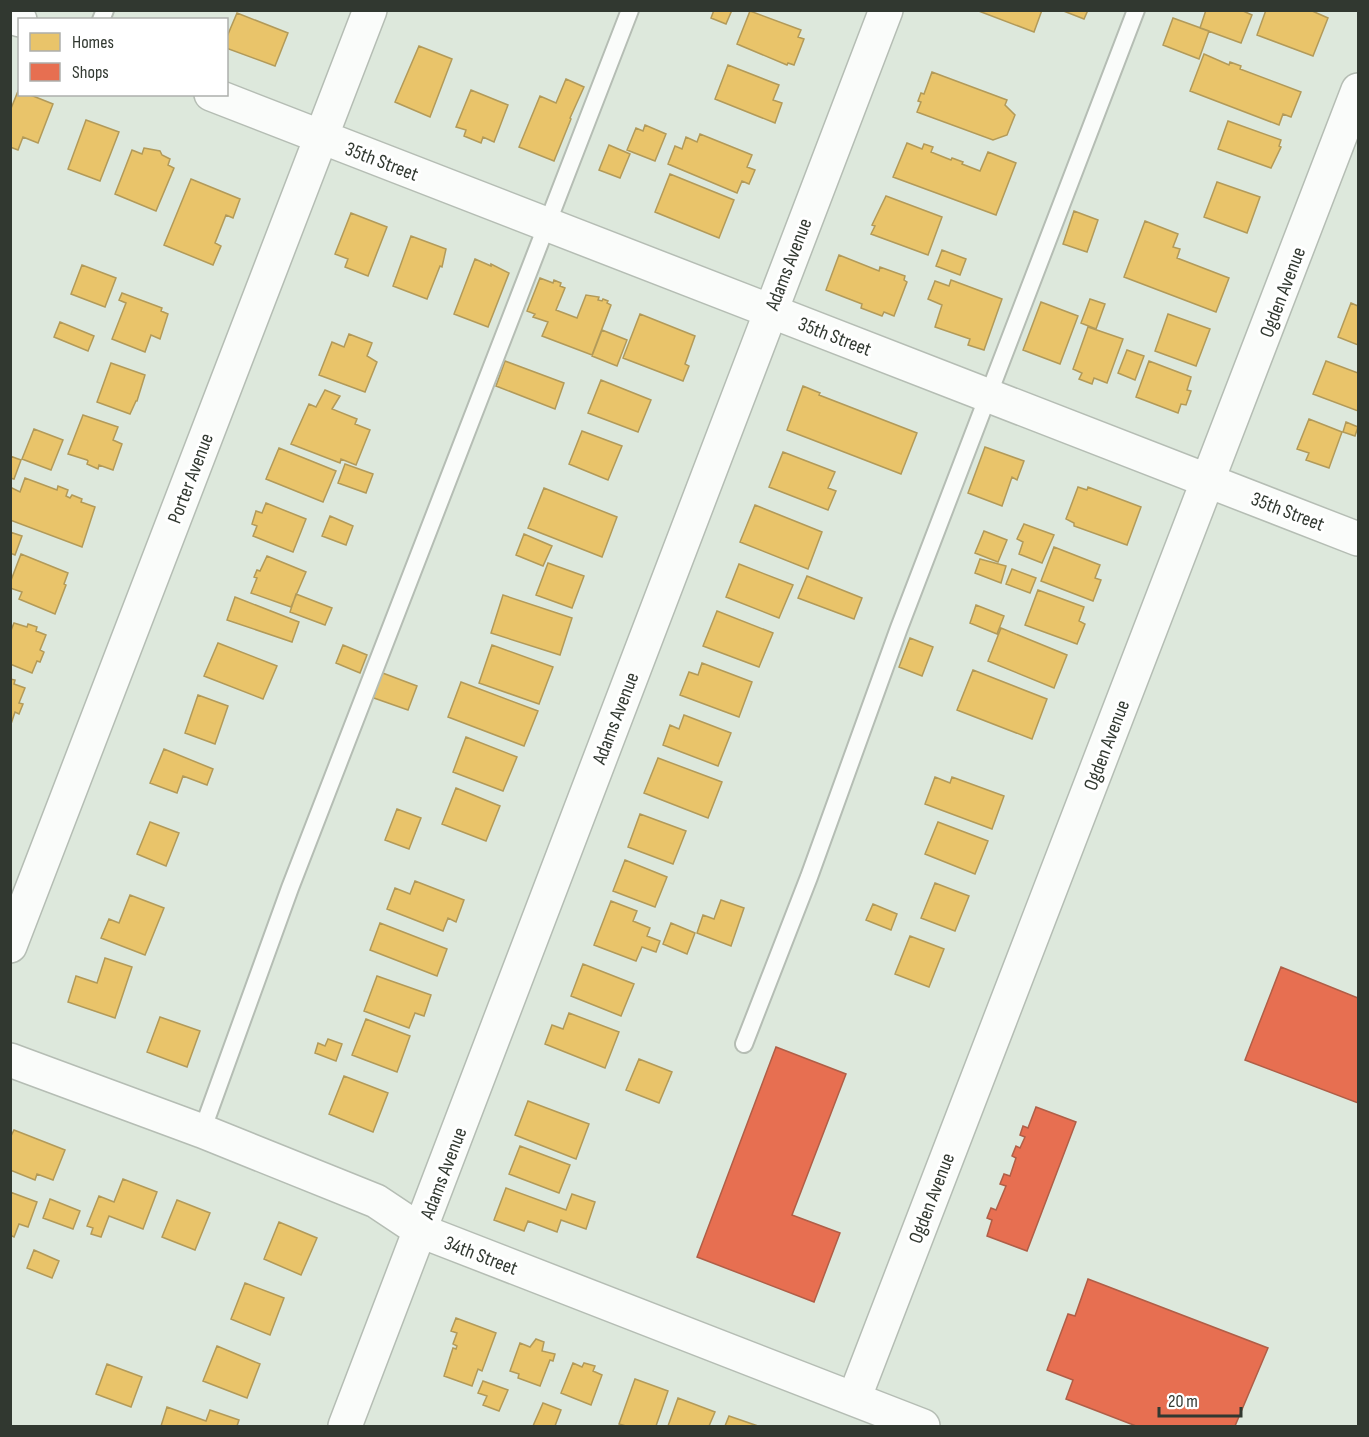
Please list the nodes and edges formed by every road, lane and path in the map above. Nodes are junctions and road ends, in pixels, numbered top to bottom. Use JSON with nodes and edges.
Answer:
{"nodes":[{"id":1,"x":370,"y":10,"type":"edge"},
{"id":2,"x":630,"y":10,"type":"edge"},
{"id":3,"x":886,"y":10,"type":"edge"},
{"id":4,"x":1136,"y":10,"type":"edge"},
{"id":5,"x":1359,"y":90,"type":"edge"},
{"id":6,"x":216,"y":96,"type":"edge"},
{"id":7,"x":321,"y":137,"type":"junction"},
{"id":8,"x":548,"y":225,"type":"junction"},
{"id":9,"x":770,"y":311,"type":"junction"},
{"id":10,"x":988,"y":395,"type":"junction"},
{"id":11,"x":1209,"y":481,"type":"junction"},
{"id":12,"x":1359,"y":539,"type":"edge"},
{"id":13,"x":10,"y":946,"type":"edge"},
{"id":14,"x":744,"y":1044,"type":"dead end"},
{"id":15,"x":10,"y":1060,"type":"edge"},
{"id":16,"x":202,"y":1131,"type":"junction"},
{"id":17,"x":421,"y":1232,"type":"junction"},
{"id":18,"x":854,"y":1399,"type":"junction"},
{"id":19,"x":345,"y":1426,"type":"edge"},
{"id":20,"x":923,"y":1426,"type":"edge"}],
"edges":[{"from":1,"to":7,"type":"street","name":"Porter Avenue"},
{"from":2,"to":8,"type":"lane"},
{"from":3,"to":9,"type":"street","name":"Adams Avenue"},
{"from":4,"to":10,"type":"lane"},
{"from":5,"to":11,"type":"street","name":"Ogden Avenue"},
{"from":6,"to":7,"type":"street","name":"35th Street"},
{"from":7,"to":8,"type":"street","name":"35th Street"},
{"from":7,"to":13,"type":"street","name":"Porter Avenue"},
{"from":8,"to":9,"type":"street","name":"35th Street"},
{"from":8,"to":16,"type":"lane"},
{"from":9,"to":10,"type":"street","name":"35th Street"},
{"from":9,"to":17,"type":"street","name":"Adams Avenue"},
{"from":10,"to":11,"type":"street","name":"35th Street"},
{"from":10,"to":14,"type":"lane"},
{"from":11,"to":12,"type":"street","name":"35th Street"},
{"from":11,"to":18,"type":"street","name":"Ogden Avenue"},
{"from":15,"to":16,"type":"street","name":"34th Street"},
{"from":16,"to":17,"type":"street","name":"34th Street"},
{"from":17,"to":18,"type":"street","name":"34th Street"},
{"from":17,"to":19,"type":"street","name":"Adams Avenue"},
{"from":18,"to":20,"type":"street","name":"34th Street"}]}
